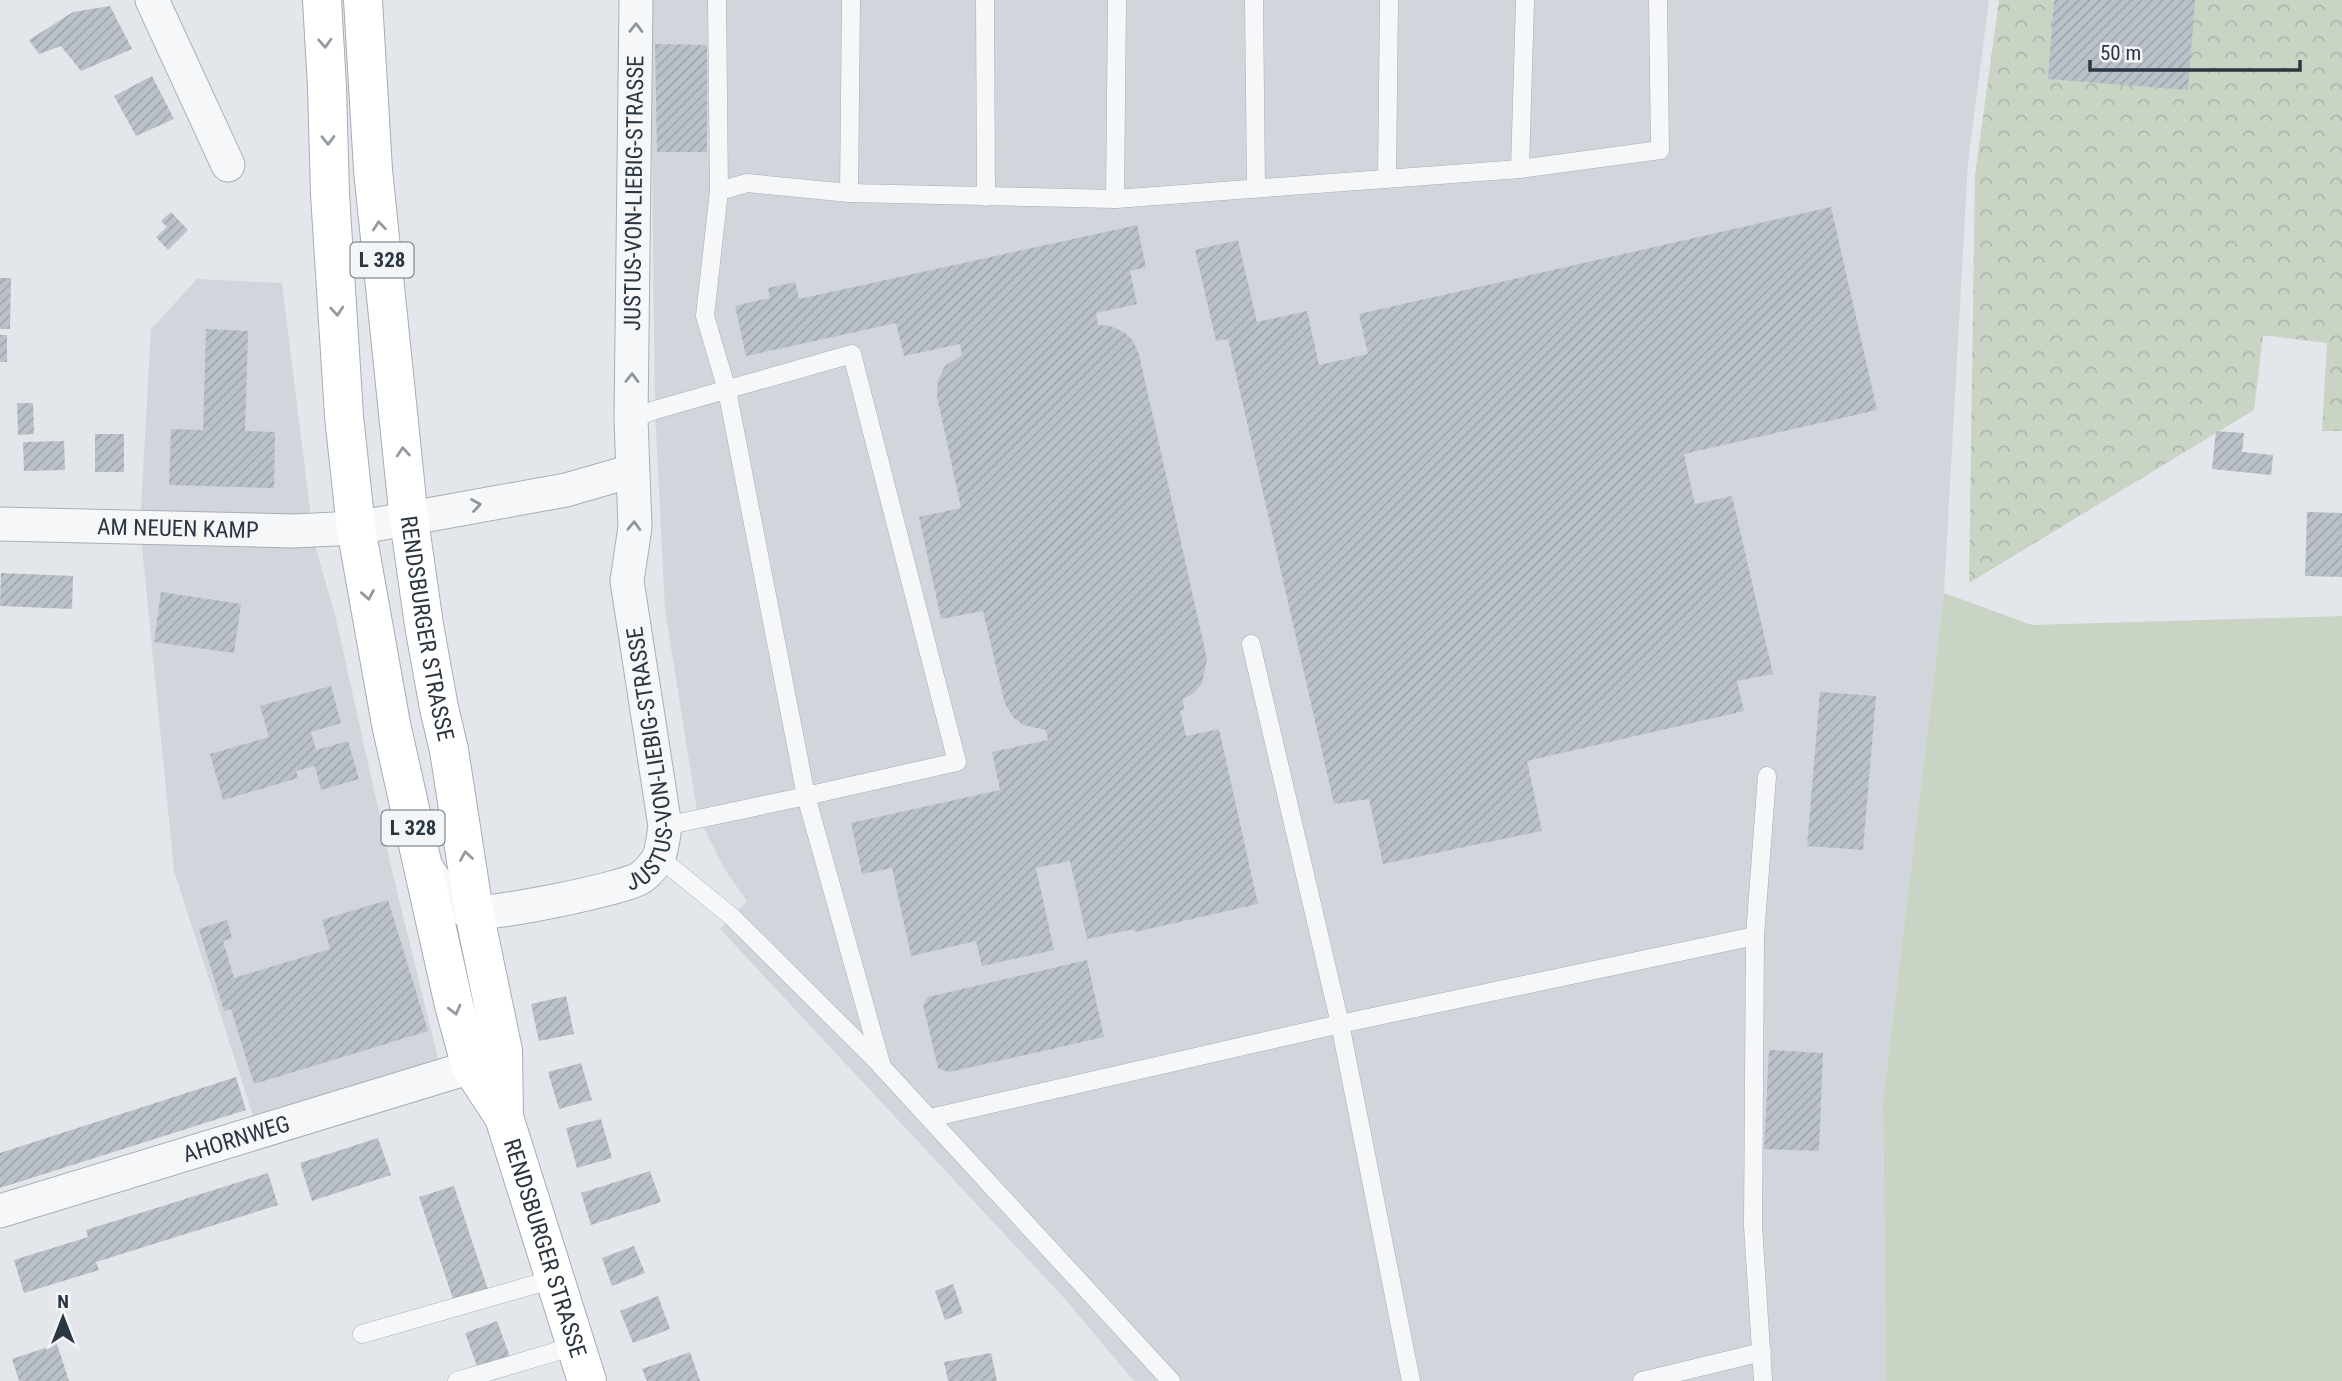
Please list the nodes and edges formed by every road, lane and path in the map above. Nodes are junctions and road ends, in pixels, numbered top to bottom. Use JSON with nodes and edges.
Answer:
{"nodes":[{"id":1,"x":152,"y":0,"type":"edge"},
{"id":2,"x":322,"y":0,"type":"edge"},
{"id":3,"x":363,"y":0,"type":"edge"},
{"id":4,"x":636,"y":0,"type":"edge"},
{"id":5,"x":717,"y":0,"type":"edge"},
{"id":6,"x":851,"y":0,"type":"edge"},
{"id":7,"x":985,"y":0,"type":"edge"},
{"id":8,"x":1116,"y":0,"type":"edge"},
{"id":9,"x":1254,"y":0,"type":"edge"},
{"id":10,"x":1389,"y":0,"type":"edge"},
{"id":11,"x":1525,"y":0,"type":"edge"},
{"id":12,"x":1658,"y":0,"type":"edge"},
{"id":13,"x":228,"y":165,"type":"dead end"},
{"id":14,"x":1520,"y":169,"type":"junction"},
{"id":15,"x":1387,"y":179,"type":"junction"},
{"id":16,"x":1256,"y":188,"type":"junction"},
{"id":17,"x":719,"y":191,"type":"junction"},
{"id":18,"x":849,"y":193,"type":"junction"},
{"id":19,"x":986,"y":197,"type":"junction"},
{"id":20,"x":1115,"y":199,"type":"junction"},
{"id":21,"x":727,"y":390,"type":"junction"},
{"id":22,"x":631,"y":419,"type":"junction"},
{"id":23,"x":632,"y":471,"type":"junction"},
{"id":24,"x":409,"y":520,"type":"junction"},
{"id":25,"x":0,"y":524,"type":"edge"},
{"id":26,"x":356,"y":528,"type":"junction"},
{"id":27,"x":1251,"y":644,"type":"dead end"},
{"id":28,"x":1767,"y":776,"type":"dead end"},
{"id":29,"x":806,"y":796,"type":"junction"},
{"id":30,"x":665,"y":826,"type":"junction"},
{"id":31,"x":419,"y":856,"type":"junction"},
{"id":32,"x":660,"y":858,"type":"junction"},
{"id":33,"x":474,"y":912,"type":"junction"},
{"id":34,"x":1755,"y":936,"type":"junction"},
{"id":35,"x":445,"y":971,"type":"junction"},
{"id":36,"x":1340,"y":1024,"type":"junction"},
{"id":37,"x":471,"y":1067,"type":"junction"},
{"id":38,"x":882,"y":1067,"type":"junction"},
{"id":39,"x":504,"y":1117,"type":"junction"},
{"id":40,"x":930,"y":1118,"type":"junction"},
{"id":41,"x":0,"y":1211,"type":"edge"},
{"id":42,"x":554,"y":1279,"type":"junction"},
{"id":43,"x":362,"y":1335,"type":"dead end"},
{"id":44,"x":1762,"y":1352,"type":"junction"},
{"id":45,"x":581,"y":1363,"type":"edge"},
{"id":46,"x":457,"y":1381,"type":"edge"},
{"id":47,"x":1171,"y":1381,"type":"edge"},
{"id":48,"x":1411,"y":1381,"type":"edge"},
{"id":49,"x":1642,"y":1381,"type":"edge"},
{"id":50,"x":1763,"y":1381,"type":"edge"}],
"edges":[{"from":1,"to":13,"type":"street"},
{"from":2,"to":26,"type":"main road","number":"L 328","one_way":true},
{"from":24,"to":3,"type":"main road","number":"L 328","one_way":true},
{"from":22,"to":4,"type":"street","name":"JUSTUS-VON-LIEBIG-STRASSE","one_way":true},
{"from":5,"to":17,"type":"lane"},
{"from":6,"to":18,"type":"lane"},
{"from":7,"to":19,"type":"lane"},
{"from":8,"to":20,"type":"lane"},
{"from":9,"to":16,"type":"lane"},
{"from":10,"to":15,"type":"lane"},
{"from":11,"to":14,"type":"lane"},
{"from":12,"to":14,"type":"lane"},
{"from":14,"to":15,"type":"lane"},
{"from":15,"to":16,"type":"lane"},
{"from":16,"to":20,"type":"lane"},
{"from":17,"to":18,"type":"lane"},
{"from":17,"to":21,"type":"lane"},
{"from":18,"to":19,"type":"lane"},
{"from":19,"to":20,"type":"lane"},
{"from":21,"to":22,"type":"lane"},
{"from":21,"to":29,"type":"lane"},
{"from":21,"to":29,"type":"lane"},
{"from":22,"to":23,"type":"street","name":"JUSTUS-VON-LIEBIG-STRASSE"},
{"from":24,"to":23,"type":"street","one_way":true},
{"from":30,"to":23,"type":"street","name":"JUSTUS-VON-LIEBIG-STRASSE","one_way":true},
{"from":24,"to":26,"type":"street","name":"RENDSBURGER STRASSE"},
{"from":33,"to":24,"type":"main road","name":"RENDSBURGER STRASSE","number":"L 328","one_way":true},
{"from":25,"to":26,"type":"street","name":"AM NEUEN KAMP"},
{"from":26,"to":31,"type":"main road","name":"RENDSBURGER STRASSE","number":"L 328","one_way":true},
{"from":27,"to":36,"type":"lane"},
{"from":28,"to":34,"type":"lane"},
{"from":29,"to":30,"type":"lane"},
{"from":29,"to":38,"type":"lane"},
{"from":30,"to":32,"type":"street","name":"JUSTUS-VON-LIEBIG-STRASSE"},
{"from":31,"to":33,"type":"street","name":"RENDSBURGER STRASSE"},
{"from":31,"to":35,"type":"main road","name":"RENDSBURGER STRASSE","number":"L 328"},
{"from":32,"to":33,"type":"street","name":"JUSTUS-VON-LIEBIG-STRASSE"},
{"from":32,"to":38,"type":"lane"},
{"from":33,"to":35,"type":"street"},
{"from":33,"to":39,"type":"main road","name":"RENDSBURGER STRASSE","number":"L 328"},
{"from":34,"to":36,"type":"lane"},
{"from":34,"to":44,"type":"lane"},
{"from":35,"to":37,"type":"main road","name":"RENDSBURGER STRASSE","number":"L 328","one_way":true},
{"from":36,"to":40,"type":"lane"},
{"from":36,"to":48,"type":"lane"},
{"from":37,"to":39,"type":"main road","name":"RENDSBURGER STRASSE","number":"L 328"},
{"from":37,"to":41,"type":"street","name":"AHORNWEG"},
{"from":38,"to":40,"type":"lane"},
{"from":39,"to":42,"type":"main road","name":"RENDSBURGER STRASSE","number":"L 328"},
{"from":40,"to":47,"type":"lane"},
{"from":42,"to":43,"type":"lane"},
{"from":42,"to":45,"type":"main road","name":"RENDSBURGER STRASSE","number":"L 328"},
{"from":44,"to":49,"type":"lane"},
{"from":44,"to":50,"type":"lane"},
{"from":45,"to":46,"type":"lane"}]}
